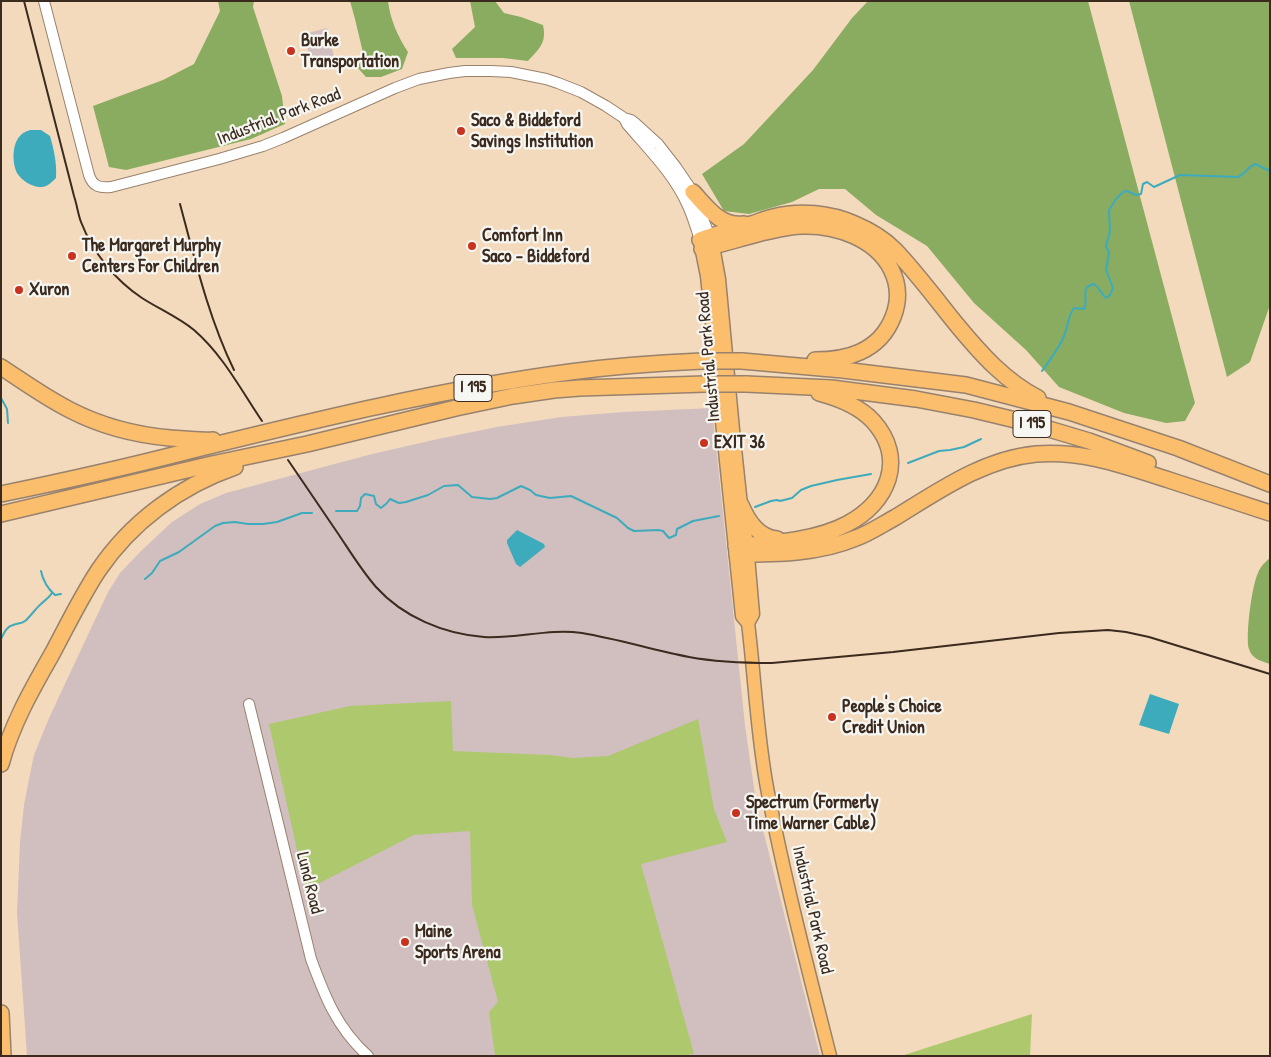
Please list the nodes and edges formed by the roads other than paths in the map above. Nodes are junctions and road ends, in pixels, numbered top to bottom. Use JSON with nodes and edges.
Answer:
{"nodes":[{"id":1,"x":44,"y":1,"type":"edge"},
{"id":2,"x":624,"y":118,"type":"junction"},
{"id":3,"x":693,"y":192,"type":"junction"},
{"id":4,"x":752,"y":224,"type":"junction"},
{"id":5,"x":706,"y":243,"type":"junction"},
{"id":6,"x":742,"y":361,"type":"junction"},
{"id":7,"x":1,"y":367,"type":"edge"},
{"id":8,"x":794,"y":386,"type":"junction"},
{"id":9,"x":1070,"y":412,"type":"junction"},
{"id":10,"x":247,"y":436,"type":"junction"},
{"id":11,"x":307,"y":444,"type":"junction"},
{"id":12,"x":1270,"y":484,"type":"edge"},
{"id":13,"x":1,"y":494,"type":"edge"},
{"id":14,"x":741,"y":505,"type":"junction"},
{"id":15,"x":1264,"y":511,"type":"edge"},
{"id":16,"x":1,"y":514,"type":"edge"},
{"id":17,"x":791,"y":540,"type":"junction"},
{"id":18,"x":742,"y":549,"type":"junction"},
{"id":19,"x":250,"y":704,"type":"dead end"},
{"id":20,"x":1,"y":764,"type":"edge"},
{"id":21,"x":1,"y":1013,"type":"edge"},
{"id":22,"x":4,"y":1056,"type":"edge"},
{"id":23,"x":368,"y":1056,"type":"edge"},
{"id":24,"x":830,"y":1056,"type":"edge"}],
"edges":[{"from":1,"to":2,"type":"street","name":"Industrial Park Road"},
{"from":2,"to":3,"type":"street","name":"Industrial Park Road"},
{"from":2,"to":5,"type":"street","name":"Industrial Park Road"},
{"from":3,"to":4,"type":"highway"},
{"from":3,"to":5,"type":"street","name":"Industrial Park Road"},
{"from":4,"to":5,"type":"highway"},
{"from":4,"to":9,"type":"highway"},
{"from":5,"to":6,"type":"highway"},
{"from":5,"to":14,"type":"main road","name":"Industrial Park Road"},
{"from":5,"to":18,"type":"main road","name":"Industrial Park Road"},
{"from":6,"to":9,"type":"highway","number":"I 195"},
{"from":6,"to":10,"type":"highway","number":"I 195","bridge":true},
{"from":7,"to":10,"type":"highway"},
{"from":8,"to":11,"type":"highway","number":"I 195","bridge":true},
{"from":8,"to":15,"type":"highway","number":"I 195"},
{"from":8,"to":17,"type":"highway"},
{"from":9,"to":12,"type":"highway","number":"I 195"},
{"from":10,"to":13,"type":"highway"},
{"from":11,"to":16,"type":"highway"},
{"from":11,"to":20,"type":"highway"},
{"from":14,"to":17,"type":"highway"},
{"from":14,"to":18,"type":"main road","name":"Industrial Park Road"},
{"from":15,"to":18,"type":"highway"},
{"from":17,"to":18,"type":"highway"},
{"from":18,"to":24,"type":"main road","name":"Industrial Park Road"},
{"from":19,"to":23,"type":"street","name":"Lund Road"},
{"from":21,"to":22,"type":"highway"}]}
